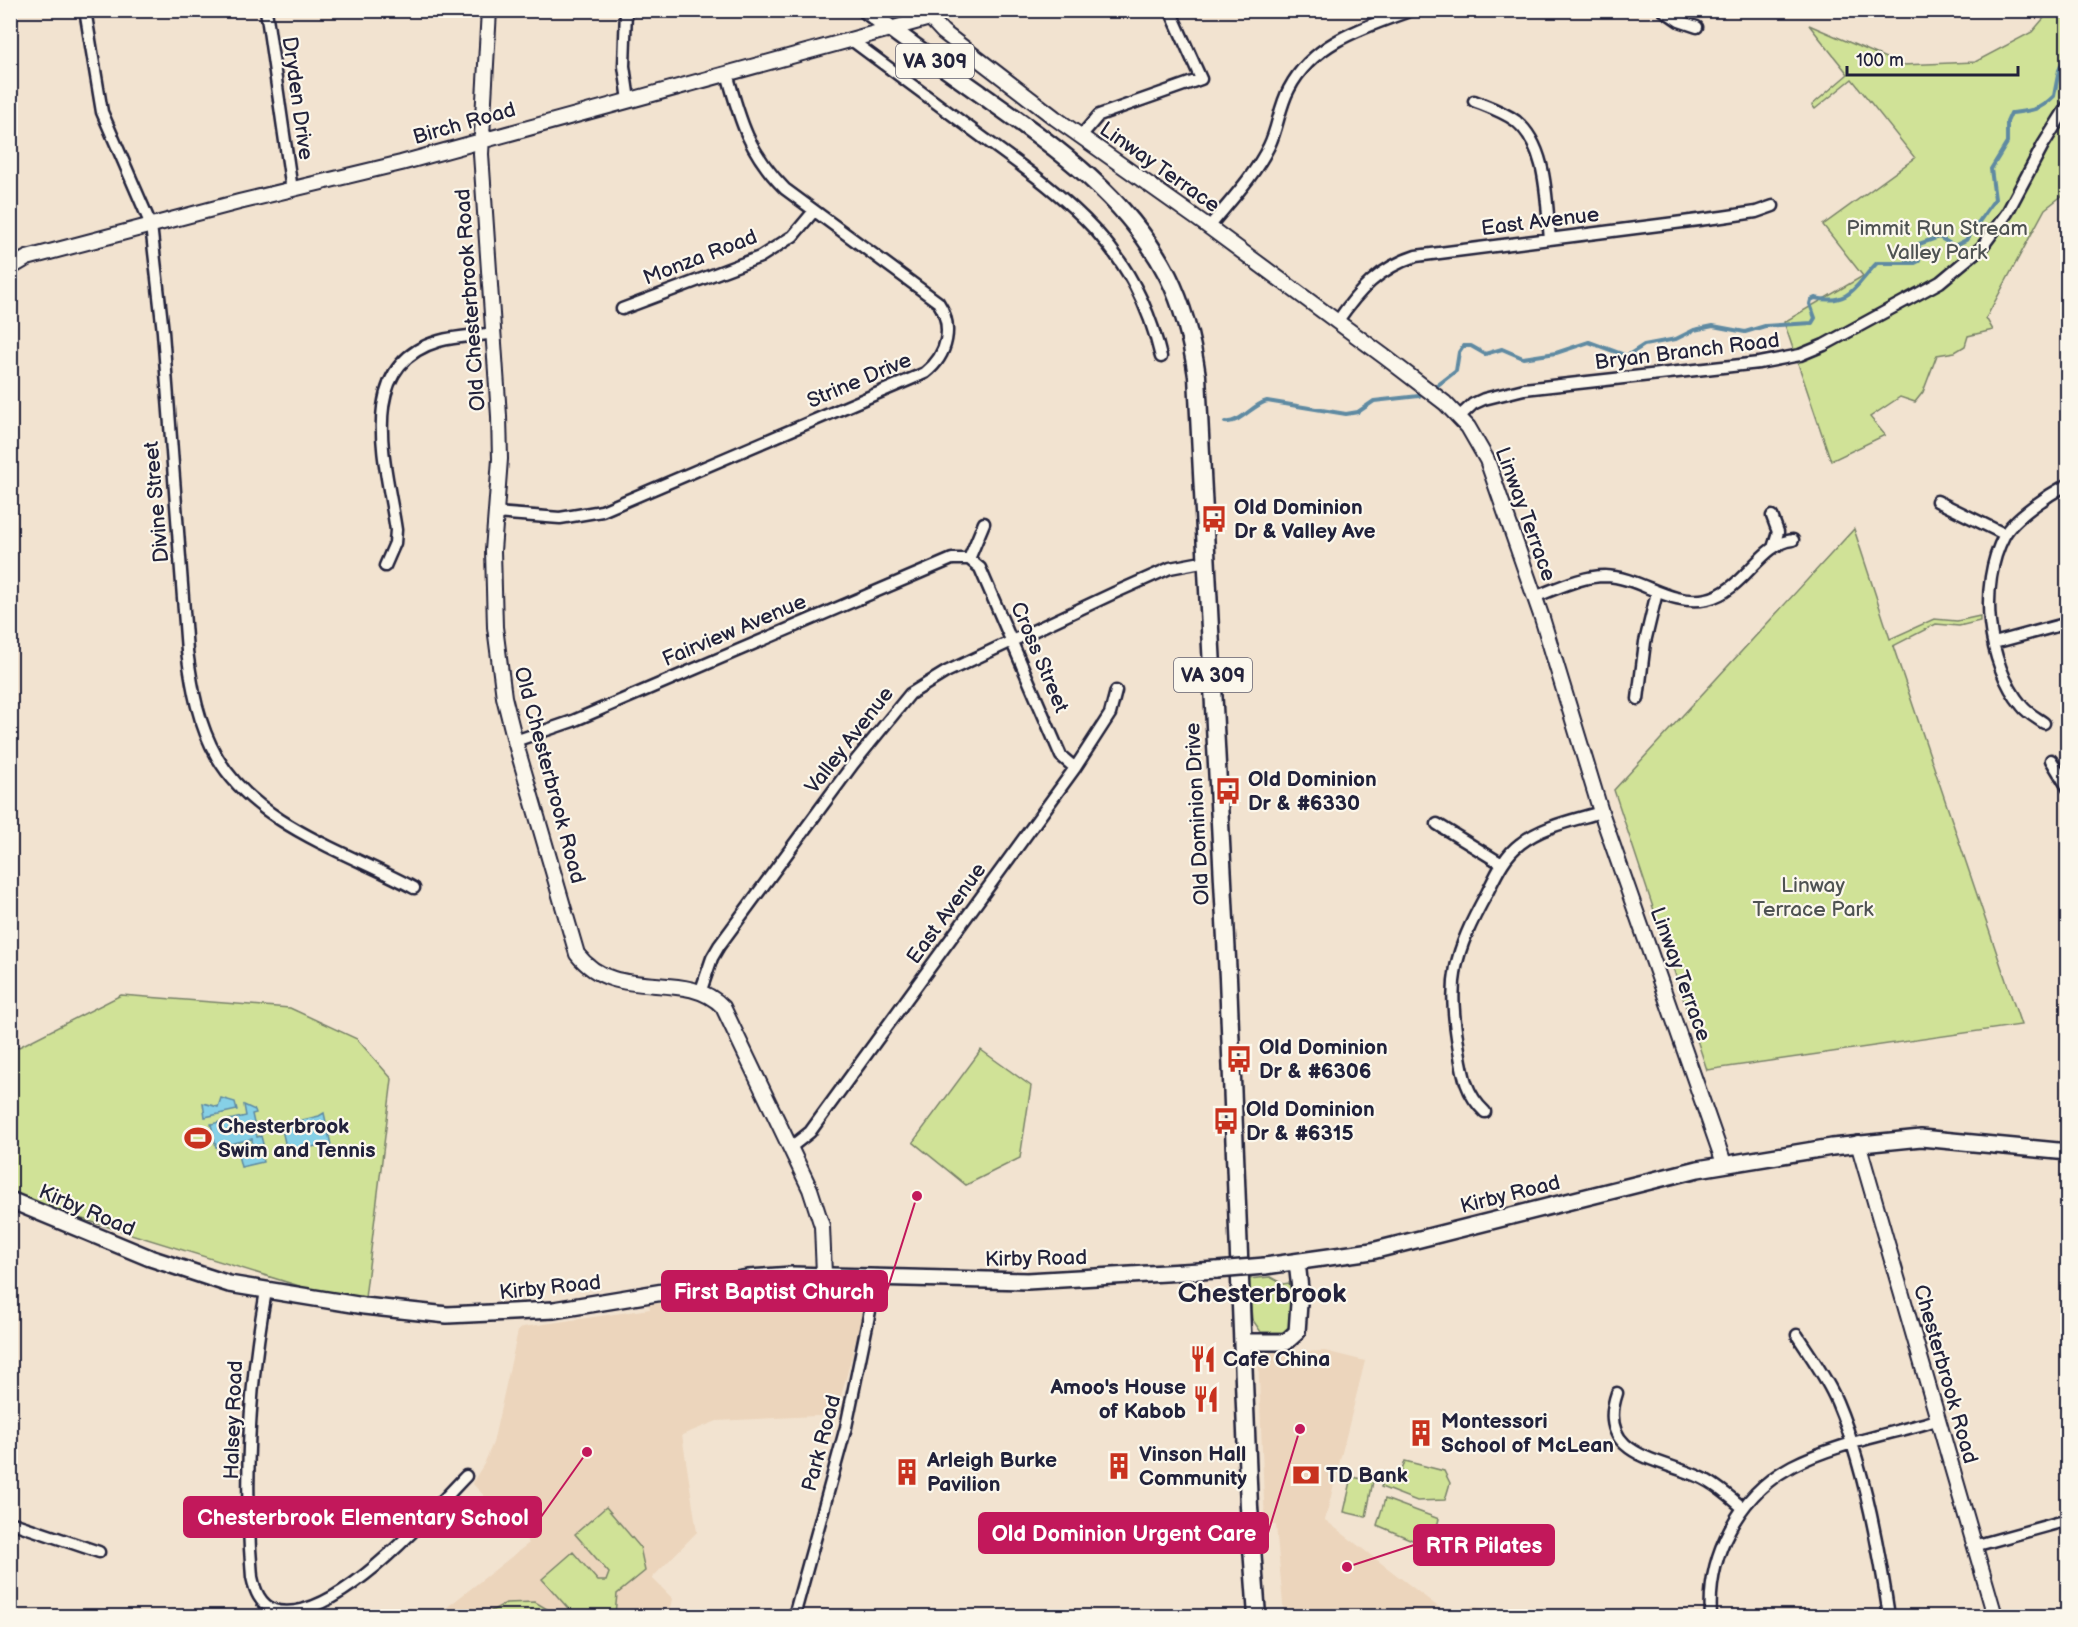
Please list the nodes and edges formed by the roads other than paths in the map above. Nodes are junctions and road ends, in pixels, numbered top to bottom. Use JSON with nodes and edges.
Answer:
{"nodes":[{"id":1,"x":86,"y":10,"type":"edge"},
{"id":2,"x":266,"y":10,"type":"edge"},
{"id":3,"x":489,"y":10,"type":"edge"},
{"id":4,"x":626,"y":10,"type":"edge"},
{"id":5,"x":866,"y":10,"type":"edge"},
{"id":6,"x":1170,"y":10,"type":"edge"},
{"id":7,"x":1412,"y":10,"type":"edge"},
{"id":8,"x":1663,"y":10,"type":"edge"},
{"id":9,"x":931,"y":13,"type":"edge"},
{"id":10,"x":1697,"y":27,"type":"dead end"},
{"id":11,"x":890,"y":28,"type":"junction"},
{"id":12,"x":850,"y":39,"type":"junction"},
{"id":13,"x":727,"y":73,"type":"junction"},
{"id":14,"x":629,"y":100,"type":"junction"},
{"id":15,"x":1474,"y":101,"type":"dead end"},
{"id":16,"x":2067,"y":105,"type":"edge"},
{"id":17,"x":1081,"y":136,"type":"junction"},
{"id":18,"x":483,"y":139,"type":"junction"},
{"id":19,"x":292,"y":190,"type":"junction"},
{"id":20,"x":1773,"y":206,"type":"dead end"},
{"id":21,"x":814,"y":210,"type":"junction"},
{"id":22,"x":151,"y":225,"type":"junction"},
{"id":23,"x":1209,"y":227,"type":"junction"},
{"id":24,"x":1550,"y":239,"type":"junction"},
{"id":25,"x":10,"y":268,"type":"edge"},
{"id":26,"x":622,"y":309,"type":"dead end"},
{"id":27,"x":1337,"y":322,"type":"junction"},
{"id":28,"x":494,"y":333,"type":"junction"},
{"id":29,"x":1161,"y":357,"type":"dead end"},
{"id":30,"x":1459,"y":417,"type":"junction"},
{"id":31,"x":2067,"y":484,"type":"edge"},
{"id":32,"x":1937,"y":501,"type":"dead end"},
{"id":33,"x":496,"y":513,"type":"junction"},
{"id":34,"x":1772,"y":516,"type":"dead end"},
{"id":35,"x":984,"y":523,"type":"dead end"},
{"id":36,"x":2004,"y":534,"type":"junction"},
{"id":37,"x":1793,"y":540,"type":"dead end"},
{"id":38,"x":1772,"y":549,"type":"junction"},
{"id":39,"x":969,"y":559,"type":"junction"},
{"id":40,"x":1207,"y":561,"type":"junction"},
{"id":41,"x":385,"y":566,"type":"dead end"},
{"id":42,"x":1657,"y":592,"type":"junction"},
{"id":43,"x":1534,"y":597,"type":"junction"},
{"id":44,"x":2067,"y":623,"type":"edge"},
{"id":45,"x":1011,"y":640,"type":"junction"},
{"id":46,"x":1994,"y":644,"type":"junction"},
{"id":47,"x":1116,"y":691,"type":"dead end"},
{"id":48,"x":1638,"y":699,"type":"dead end"},
{"id":49,"x":2044,"y":723,"type":"dead end"},
{"id":50,"x":515,"y":741,"type":"junction"},
{"id":51,"x":2051,"y":760,"type":"dead end"},
{"id":52,"x":1075,"y":768,"type":"junction"},
{"id":53,"x":2067,"y":788,"type":"edge"},
{"id":54,"x":1601,"y":812,"type":"junction"},
{"id":55,"x":1437,"y":824,"type":"dead end"},
{"id":56,"x":1502,"y":864,"type":"junction"},
{"id":57,"x":414,"y":888,"type":"dead end"},
{"id":58,"x":700,"y":993,"type":"junction"},
{"id":59,"x":1485,"y":1112,"type":"dead end"},
{"id":60,"x":1858,"y":1143,"type":"junction"},
{"id":61,"x":791,"y":1147,"type":"junction"},
{"id":62,"x":2067,"y":1152,"type":"edge"},
{"id":63,"x":1724,"y":1163,"type":"junction"},
{"id":64,"x":10,"y":1200,"type":"edge"},
{"id":65,"x":1297,"y":1262,"type":"junction"},
{"id":66,"x":824,"y":1274,"type":"junction"},
{"id":67,"x":877,"y":1277,"type":"junction"},
{"id":68,"x":266,"y":1291,"type":"junction"},
{"id":69,"x":1797,"y":1335,"type":"dead end"},
{"id":70,"x":1244,"y":1342,"type":"junction"},
{"id":71,"x":1617,"y":1393,"type":"dead end"},
{"id":72,"x":1937,"y":1420,"type":"junction"},
{"id":73,"x":1851,"y":1445,"type":"junction"},
{"id":74,"x":466,"y":1476,"type":"dead end"},
{"id":75,"x":1743,"y":1508,"type":"junction"},
{"id":76,"x":2067,"y":1520,"type":"edge"},
{"id":77,"x":10,"y":1522,"type":"edge"},
{"id":78,"x":1974,"y":1546,"type":"junction"},
{"id":79,"x":99,"y":1552,"type":"dead end"},
{"id":80,"x":794,"y":1617,"type":"edge"},
{"id":81,"x":1257,"y":1617,"type":"edge"},
{"id":82,"x":1711,"y":1617,"type":"edge"},
{"id":83,"x":1889,"y":1617,"type":"edge"},
{"id":84,"x":1995,"y":1617,"type":"edge"}],
"edges":[{"from":1,"to":22,"type":"street","name":"Divine Street"},
{"from":2,"to":19,"type":"street","name":"Dryden Drive"},
{"from":3,"to":18,"type":"street","name":"Old Chesterbrook Road"},
{"from":4,"to":14,"type":"street"},
{"from":5,"to":11,"type":"main road","name":"Old Dominion Drive","number":"VA 309"},
{"from":6,"to":17,"type":"street"},
{"from":7,"to":23,"type":"street"},
{"from":8,"to":10,"type":"street"},
{"from":9,"to":11,"type":"street","name":"Birch Road"},
{"from":9,"to":17,"type":"street","name":"Linway Terrace"},
{"from":11,"to":12,"type":"street","name":"Birch Road"},
{"from":11,"to":40,"type":"main road","name":"Old Dominion Drive","number":"VA 309"},
{"from":12,"to":13,"type":"street","name":"Birch Road"},
{"from":12,"to":29,"type":"street"},
{"from":13,"to":14,"type":"street","name":"Birch Road"},
{"from":13,"to":21,"type":"street","name":"Strine Drive"},
{"from":14,"to":18,"type":"street","name":"Birch Road"},
{"from":15,"to":24,"type":"street"},
{"from":16,"to":30,"type":"street","name":"Bryan Branch Road"},
{"from":17,"to":23,"type":"street","name":"Linway Terrace"},
{"from":18,"to":19,"type":"street","name":"Birch Road"},
{"from":18,"to":28,"type":"street","name":"Old Chesterbrook Road"},
{"from":19,"to":22,"type":"street","name":"Birch Road"},
{"from":20,"to":24,"type":"street","name":"East Avenue"},
{"from":21,"to":26,"type":"street","name":"Monza Road"},
{"from":21,"to":33,"type":"street","name":"Strine Drive"},
{"from":22,"to":25,"type":"street","name":"Birch Road"},
{"from":22,"to":57,"type":"street","name":"Divine Street"},
{"from":23,"to":27,"type":"street","name":"Linway Terrace"},
{"from":24,"to":27,"type":"street","name":"East Avenue"},
{"from":27,"to":30,"type":"street","name":"Linway Terrace"},
{"from":28,"to":33,"type":"street","name":"Old Chesterbrook Road"},
{"from":28,"to":41,"type":"street"},
{"from":30,"to":43,"type":"street","name":"Linway Terrace"},
{"from":31,"to":36,"type":"street"},
{"from":32,"to":36,"type":"street"},
{"from":33,"to":50,"type":"street","name":"Old Chesterbrook Road"},
{"from":34,"to":38,"type":"street"},
{"from":35,"to":39,"type":"street"},
{"from":36,"to":46,"type":"street"},
{"from":37,"to":38,"type":"street"},
{"from":38,"to":42,"type":"street"},
{"from":39,"to":45,"type":"street","name":"Cross Street"},
{"from":39,"to":50,"type":"street","name":"Fairview Avenue"},
{"from":40,"to":45,"type":"street","name":"Valley Avenue"},
{"from":40,"to":70,"type":"main road","name":"Old Dominion Drive","number":"VA 309"},
{"from":42,"to":43,"type":"street"},
{"from":42,"to":48,"type":"street"},
{"from":43,"to":54,"type":"street","name":"Linway Terrace"},
{"from":44,"to":46,"type":"street"},
{"from":45,"to":52,"type":"street","name":"Cross Street"},
{"from":45,"to":58,"type":"street","name":"Valley Avenue"},
{"from":46,"to":49,"type":"street"},
{"from":47,"to":52,"type":"street","name":"East Avenue"},
{"from":50,"to":58,"type":"street","name":"Old Chesterbrook Road"},
{"from":51,"to":53,"type":"street"},
{"from":52,"to":61,"type":"street","name":"East Avenue"},
{"from":54,"to":56,"type":"street"},
{"from":54,"to":63,"type":"street","name":"Linway Terrace"},
{"from":55,"to":56,"type":"street"},
{"from":56,"to":59,"type":"street"},
{"from":58,"to":61,"type":"street","name":"Old Chesterbrook Road"},
{"from":60,"to":62,"type":"main road","name":"Kirby Road"},
{"from":60,"to":63,"type":"main road","name":"Kirby Road"},
{"from":60,"to":72,"type":"street","name":"Chesterbrook Road"},
{"from":61,"to":66,"type":"street","name":"Old Chesterbrook Road"},
{"from":63,"to":65,"type":"main road","name":"Kirby Road"},
{"from":64,"to":68,"type":"main road","name":"Kirby Road"},
{"from":65,"to":67,"type":"main road","name":"Kirby Road","bridge":true},
{"from":65,"to":70,"type":"main road"},
{"from":66,"to":67,"type":"main road","name":"Kirby Road"},
{"from":66,"to":68,"type":"main road","name":"Kirby Road"},
{"from":67,"to":80,"type":"street","name":"Park Road"},
{"from":68,"to":74,"type":"street","name":"Halsey Road"},
{"from":69,"to":73,"type":"street"},
{"from":70,"to":81,"type":"main road","name":"Old Dominion Drive","number":"VA 309"},
{"from":71,"to":75,"type":"street"},
{"from":72,"to":73,"type":"street"},
{"from":72,"to":78,"type":"street","name":"Chesterbrook Road"},
{"from":73,"to":75,"type":"street"},
{"from":73,"to":83,"type":"street"},
{"from":75,"to":82,"type":"street"},
{"from":76,"to":78,"type":"street"},
{"from":77,"to":79,"type":"street"},
{"from":78,"to":84,"type":"street","name":"Chesterbrook Road"}]}
